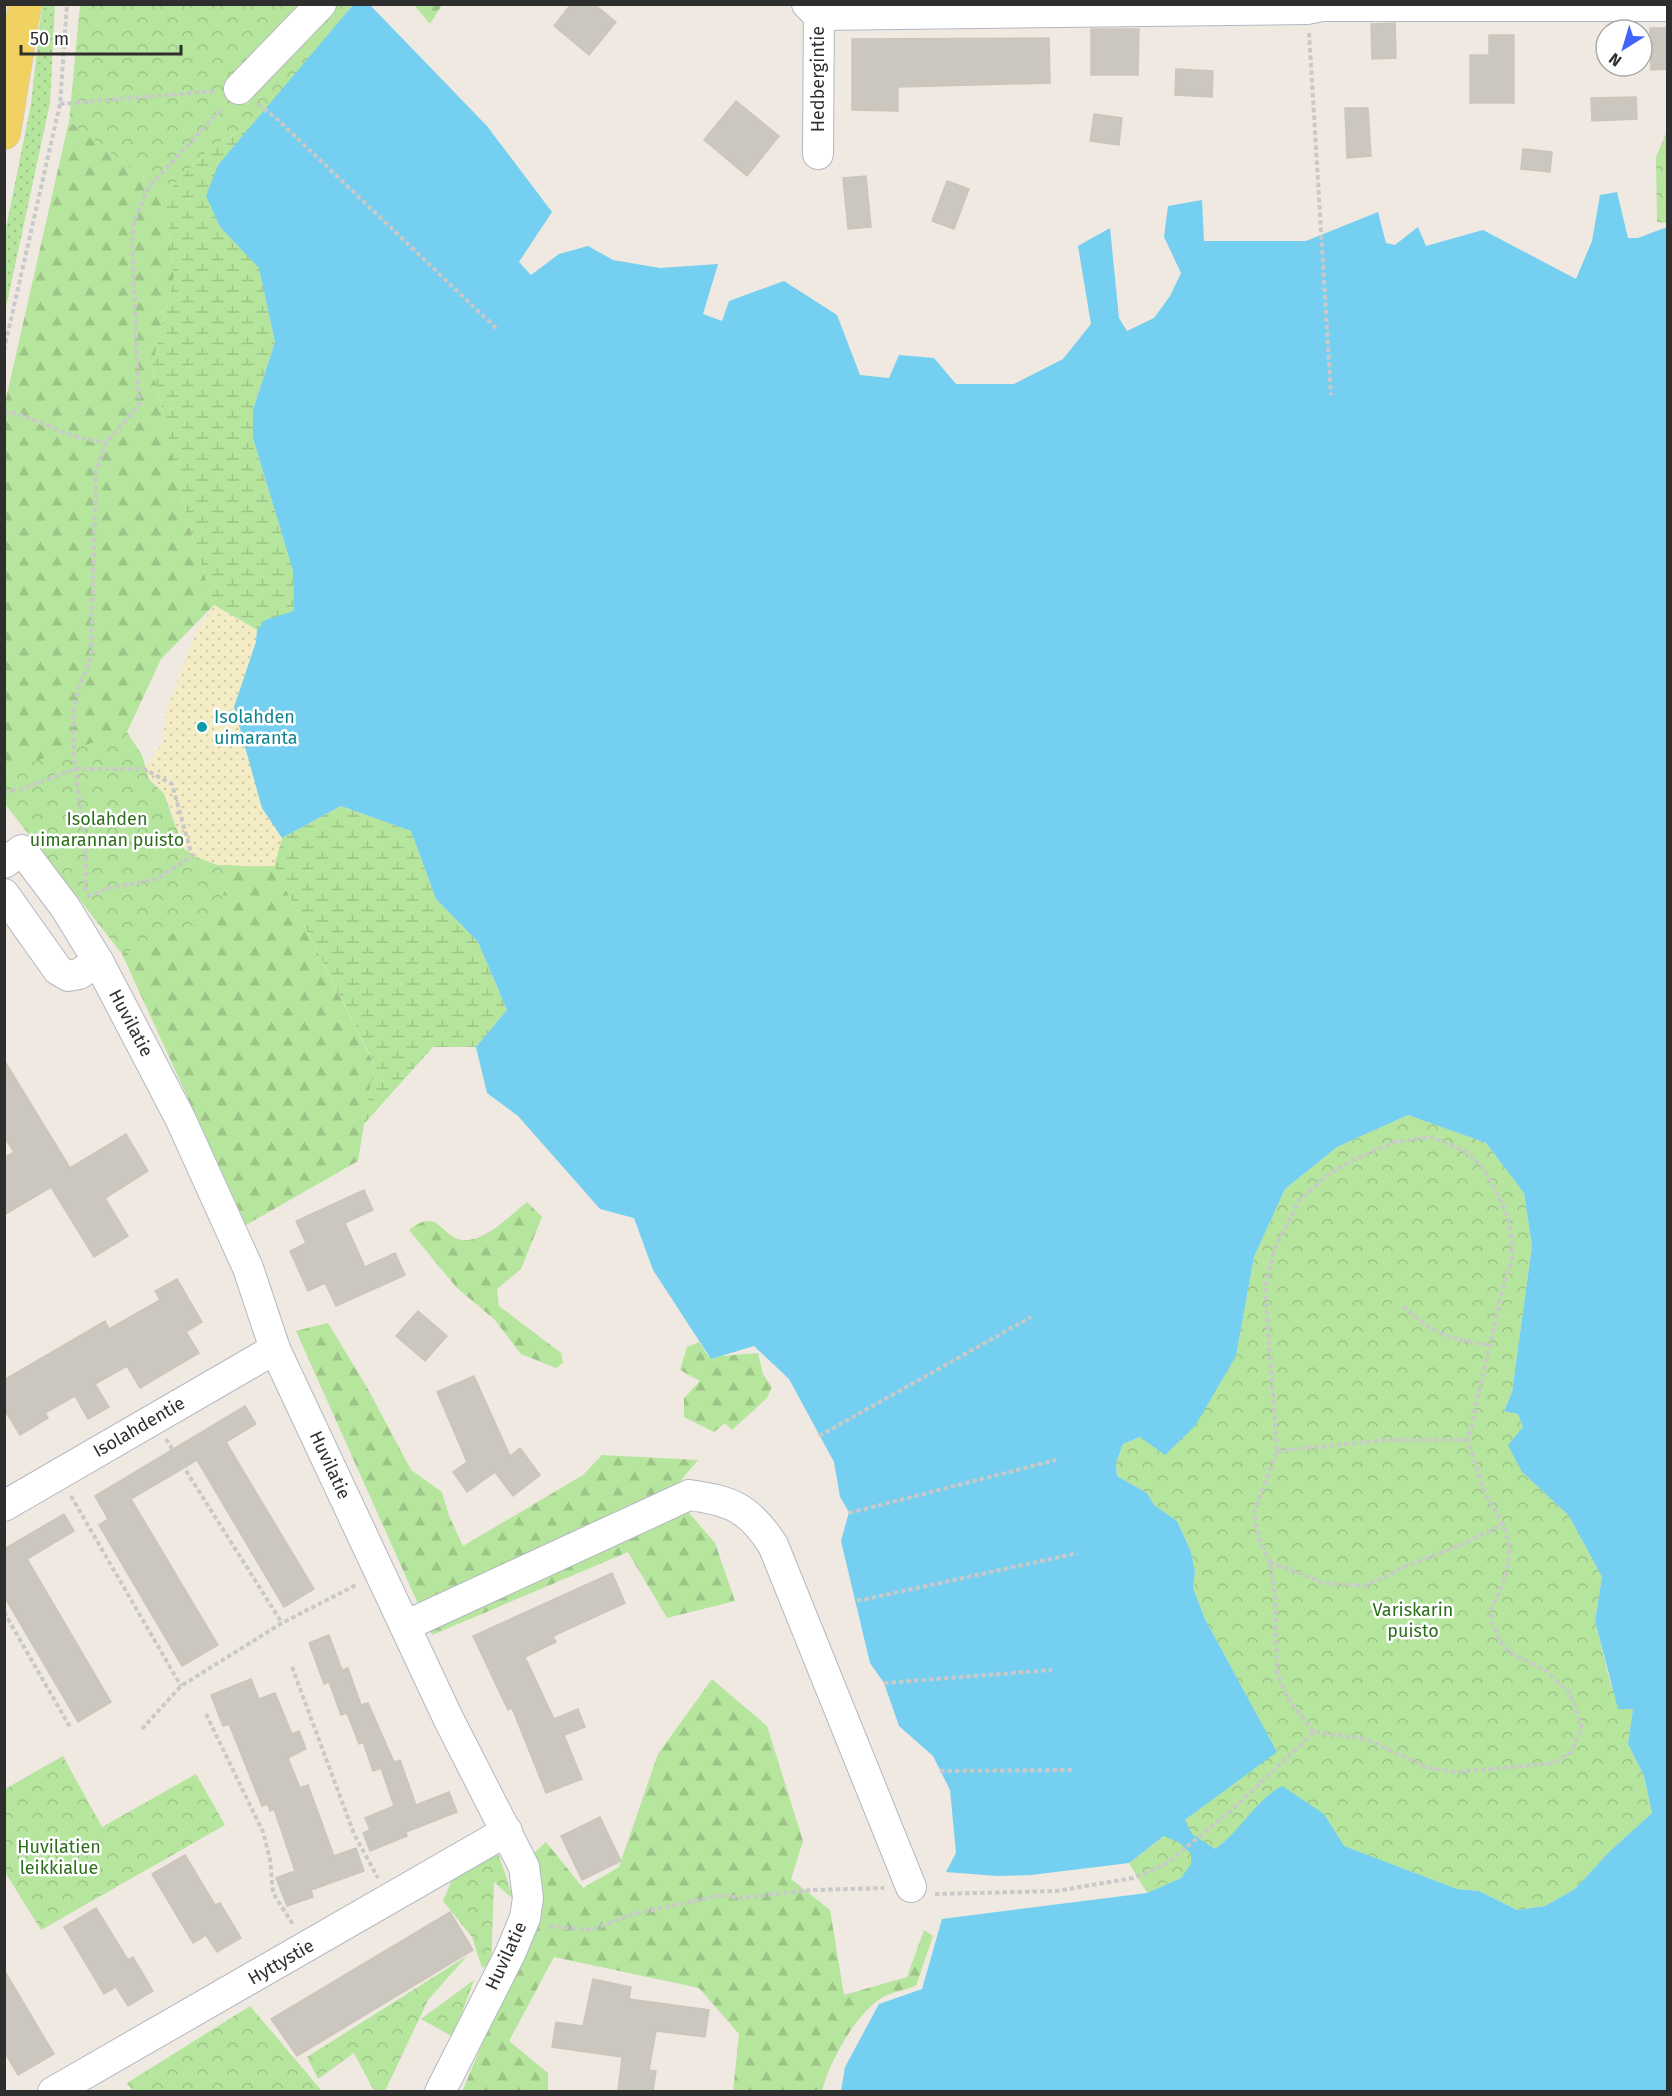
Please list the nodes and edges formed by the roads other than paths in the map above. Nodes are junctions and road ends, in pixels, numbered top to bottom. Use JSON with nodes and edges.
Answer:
{"nodes":[{"id":1,"x":25,"y":4,"type":"edge"},
{"id":2,"x":321,"y":4,"type":"edge"},
{"id":3,"x":1317,"y":6,"type":"edge"},
{"id":4,"x":1599,"y":6,"type":"edge"},
{"id":5,"x":1668,"y":6,"type":"edge"},
{"id":6,"x":815,"y":8,"type":"edge"},
{"id":7,"x":1064,"y":8,"type":"edge"},
{"id":8,"x":239,"y":89,"type":"road end"},
{"id":9,"x":4,"y":133,"type":"edge"},
{"id":10,"x":818,"y":154,"type":"dead end"},
{"id":11,"x":13,"y":856,"type":"edge"},
{"id":12,"x":4,"y":894,"type":"edge"},
{"id":13,"x":98,"y":961,"type":"junction"},
{"id":14,"x":274,"y":1349,"type":"junction"},
{"id":15,"x":4,"y":1506,"type":"edge"},
{"id":16,"x":405,"y":1626,"type":"junction"},
{"id":17,"x":507,"y":1831,"type":"junction"},
{"id":18,"x":911,"y":1887,"type":"road end"},
{"id":19,"x":53,"y":2091,"type":"edge"},
{"id":20,"x":440,"y":2091,"type":"edge"}],
"edges":[{"from":1,"to":9,"type":"main road"},
{"from":2,"to":8,"type":"street"},
{"from":3,"to":4,"type":"street"},
{"from":3,"to":7,"type":"street"},
{"from":4,"to":5,"type":"street"},
{"from":6,"to":7,"type":"street"},
{"from":6,"to":10,"type":"street","name":"Hedbergintie"},
{"from":11,"to":13,"type":"street","name":"Huvilatie"},
{"from":12,"to":13,"type":"street"},
{"from":13,"to":14,"type":"street","name":"Huvilatie"},
{"from":14,"to":15,"type":"street","name":"Isolahdentie"},
{"from":14,"to":16,"type":"street","name":"Huvilatie"},
{"from":16,"to":17,"type":"street","name":"Huvilatie"},
{"from":16,"to":18,"type":"street"},
{"from":17,"to":19,"type":"street","name":"Hyttystie"},
{"from":17,"to":20,"type":"street","name":"Huvilatie"}]}
